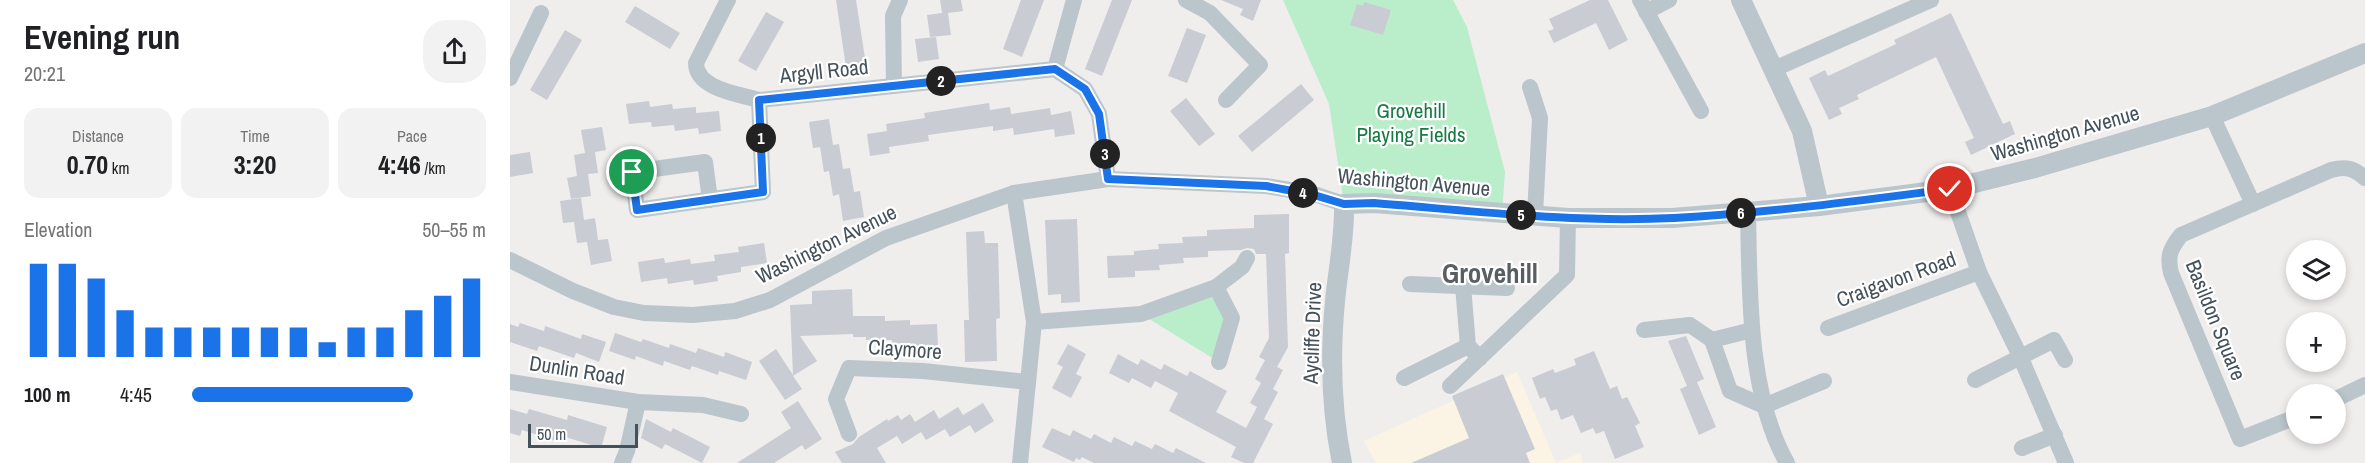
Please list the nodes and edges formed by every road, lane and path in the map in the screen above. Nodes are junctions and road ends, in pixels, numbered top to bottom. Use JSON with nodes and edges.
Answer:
{"nodes":[{"id":1,"x":728,"y":0,"type":"edge"},
{"id":2,"x":900,"y":0,"type":"edge"},
{"id":3,"x":1074,"y":0,"type":"edge"},
{"id":4,"x":1186,"y":0,"type":"edge"},
{"id":5,"x":1669,"y":0,"type":"edge"},
{"id":6,"x":1741,"y":0,"type":"edge"},
{"id":7,"x":1931,"y":0,"type":"edge"},
{"id":8,"x":1643,"y":6,"type":"edge"},
{"id":9,"x":541,"y":13,"type":"dead end"},
{"id":10,"x":2365,"y":53,"type":"edge"},
{"id":11,"x":1055,"y":69,"type":"junction"},
{"id":12,"x":1774,"y":69,"type":"junction"},
{"id":13,"x":510,"y":78,"type":"edge"},
{"id":14,"x":894,"y":86,"type":"junction"},
{"id":15,"x":1530,"y":87,"type":"dead end"},
{"id":16,"x":759,"y":100,"type":"junction"},
{"id":17,"x":1226,"y":100,"type":"dead end"},
{"id":18,"x":1701,"y":111,"type":"dead end"},
{"id":19,"x":2212,"y":116,"type":"junction"},
{"id":20,"x":2365,"y":178,"type":"edge"},
{"id":21,"x":1108,"y":179,"type":"junction"},
{"id":22,"x":1950,"y":189,"type":"junction"},
{"id":23,"x":1014,"y":193,"type":"junction"},
{"id":24,"x":710,"y":200,"type":"junction"},
{"id":25,"x":1344,"y":204,"type":"junction"},
{"id":26,"x":2253,"y":204,"type":"junction"},
{"id":27,"x":1819,"y":206,"type":"junction"},
{"id":28,"x":1748,"y":213,"type":"junction"},
{"id":29,"x":1535,"y":215,"type":"junction"},
{"id":30,"x":1568,"y":218,"type":"junction"},
{"id":31,"x":1247,"y":258,"type":"dead end"},
{"id":32,"x":510,"y":260,"type":"edge"},
{"id":33,"x":1979,"y":272,"type":"junction"},
{"id":34,"x":1410,"y":284,"type":"dead end"},
{"id":35,"x":1463,"y":286,"type":"junction"},
{"id":36,"x":1216,"y":287,"type":"junction"},
{"id":37,"x":1507,"y":288,"type":"dead end"},
{"id":38,"x":1034,"y":322,"type":"junction"},
{"id":39,"x":1828,"y":328,"type":"dead end"},
{"id":40,"x":1644,"y":330,"type":"dead end"},
{"id":41,"x":1752,"y":330,"type":"junction"},
{"id":42,"x":1712,"y":340,"type":"junction"},
{"id":43,"x":1474,"y":352,"type":"junction"},
{"id":44,"x":2020,"y":356,"type":"junction"},
{"id":45,"x":2065,"y":360,"type":"dead end"},
{"id":46,"x":1219,"y":362,"type":"dead end"},
{"id":47,"x":1404,"y":378,"type":"dead end"},
{"id":48,"x":1975,"y":380,"type":"dead end"},
{"id":49,"x":1824,"y":381,"type":"dead end"},
{"id":50,"x":510,"y":382,"type":"edge"},
{"id":51,"x":1028,"y":382,"type":"junction"},
{"id":52,"x":2365,"y":385,"type":"edge"},
{"id":53,"x":1450,"y":386,"type":"dead end"},
{"id":54,"x":2346,"y":394,"type":"edge"},
{"id":55,"x":638,"y":402,"type":"junction"},
{"id":56,"x":1764,"y":406,"type":"junction"},
{"id":57,"x":741,"y":414,"type":"dead end"},
{"id":58,"x":2286,"y":421,"type":"edge"},
{"id":59,"x":849,"y":434,"type":"dead end"},
{"id":60,"x":2055,"y":435,"type":"junction"},
{"id":61,"x":2022,"y":448,"type":"dead end"},
{"id":62,"x":622,"y":463,"type":"edge"},
{"id":63,"x":1020,"y":463,"type":"edge"},
{"id":64,"x":1342,"y":463,"type":"edge"},
{"id":65,"x":1787,"y":463,"type":"edge"},
{"id":66,"x":2066,"y":463,"type":"edge"}],
"edges":[{"from":1,"to":16,"type":"street","name":"Argyll Road"},
{"from":2,"to":14,"type":"street","name":"Argyll Road"},
{"from":3,"to":11,"type":"street"},
{"from":4,"to":17,"type":"street"},
{"from":5,"to":8,"type":"street"},
{"from":6,"to":12,"type":"street"},
{"from":7,"to":12,"type":"street"},
{"from":8,"to":18,"type":"street"},
{"from":9,"to":13,"type":"street"},
{"from":10,"to":19,"type":"street","name":"Washington Avenue"},
{"from":11,"to":14,"type":"street","name":"Argyll Road"},
{"from":11,"to":21,"type":"street"},
{"from":12,"to":27,"type":"street"},
{"from":14,"to":16,"type":"street","name":"Argyll Road"},
{"from":15,"to":29,"type":"street"},
{"from":16,"to":24,"type":"street","name":"Argyll Road"},
{"from":19,"to":22,"type":"street","name":"Washington Avenue"},
{"from":19,"to":26,"type":"street"},
{"from":20,"to":26,"type":"street","name":"Basildon Square"},
{"from":21,"to":23,"type":"street","name":"Washington Avenue"},
{"from":21,"to":25,"type":"street","name":"Washington Avenue"},
{"from":22,"to":27,"type":"street","name":"Washington Avenue"},
{"from":22,"to":33,"type":"street","name":"Craigavon Road"},
{"from":23,"to":32,"type":"street","name":"Washington Avenue"},
{"from":23,"to":38,"type":"street"},
{"from":24,"to":24,"type":"street","name":"Argyll Road"},
{"from":25,"to":29,"type":"street","name":"Washington Avenue"},
{"from":25,"to":64,"type":"street","name":"Aycliffe Drive"},
{"from":26,"to":58,"type":"street","name":"Basildon Square"},
{"from":27,"to":28,"type":"street","name":"Washington Avenue"},
{"from":28,"to":30,"type":"street","name":"Washington Avenue"},
{"from":28,"to":41,"type":"street"},
{"from":29,"to":30,"type":"street","name":"Washington Avenue"},
{"from":30,"to":43,"type":"street"},
{"from":31,"to":36,"type":"street"},
{"from":33,"to":39,"type":"street","name":"Craigavon Road"},
{"from":33,"to":44,"type":"street","name":"Craigavon Road"},
{"from":34,"to":35,"type":"street"},
{"from":35,"to":37,"type":"street"},
{"from":35,"to":43,"type":"street"},
{"from":36,"to":38,"type":"street"},
{"from":36,"to":46,"type":"street"},
{"from":38,"to":51,"type":"street"},
{"from":40,"to":42,"type":"street"},
{"from":41,"to":42,"type":"street"},
{"from":41,"to":56,"type":"street"},
{"from":42,"to":56,"type":"street"},
{"from":43,"to":47,"type":"street"},
{"from":43,"to":53,"type":"street"},
{"from":44,"to":45,"type":"street"},
{"from":44,"to":48,"type":"street"},
{"from":44,"to":60,"type":"street","name":"Craigavon Road"},
{"from":49,"to":56,"type":"street"},
{"from":50,"to":55,"type":"street","name":"Dunlin Road"},
{"from":51,"to":59,"type":"street","name":"Claymore"},
{"from":51,"to":63,"type":"street"},
{"from":52,"to":54,"type":"street"},
{"from":55,"to":57,"type":"street","name":"Dunlin Road"},
{"from":55,"to":62,"type":"street","name":"Dunlin Road"},
{"from":56,"to":65,"type":"street"},
{"from":60,"to":61,"type":"street"},
{"from":60,"to":66,"type":"street","name":"Craigavon Road"}]}
